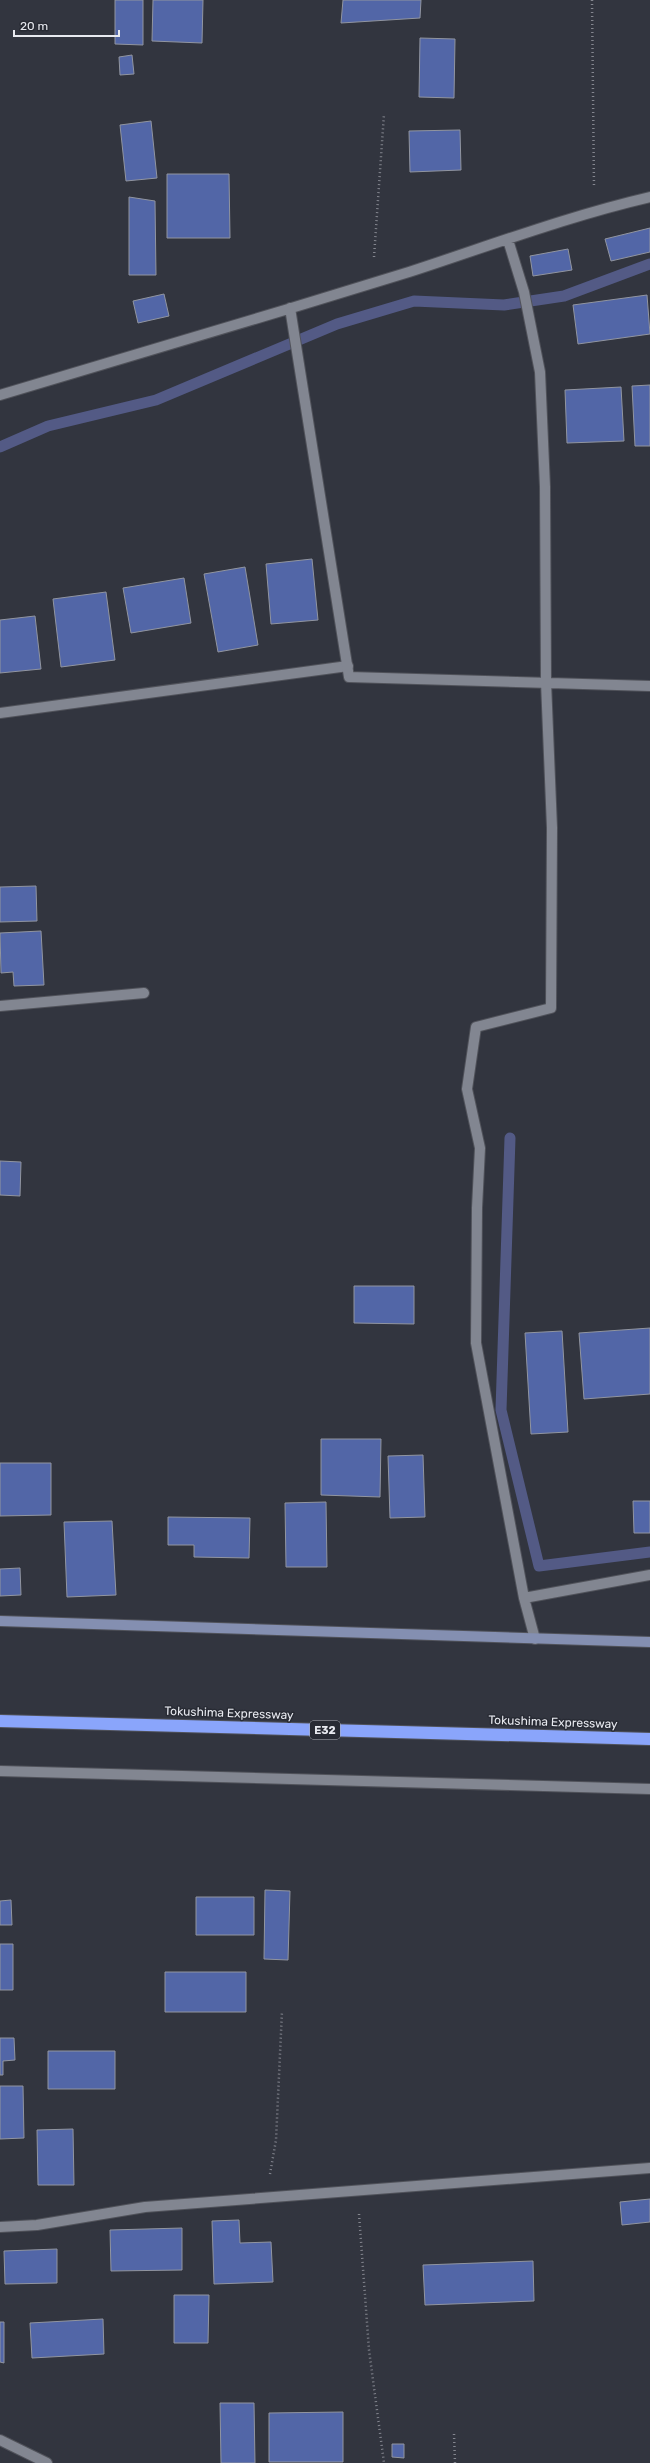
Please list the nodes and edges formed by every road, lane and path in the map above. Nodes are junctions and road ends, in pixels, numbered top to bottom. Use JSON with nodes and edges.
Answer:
{"nodes":[{"id":1,"x":592,"y":0,"type":"edge"},
{"id":2,"x":384,"y":114,"type":"dead end"},
{"id":3,"x":650,"y":197,"type":"edge"},
{"id":4,"x":594,"y":210,"type":"junction"},
{"id":5,"x":508,"y":240,"type":"junction"},
{"id":6,"x":372,"y":283,"type":"junction"},
{"id":7,"x":290,"y":308,"type":"junction"},
{"id":8,"x":0,"y":395,"type":"edge"},
{"id":9,"x":348,"y":666,"type":"junction"},
{"id":10,"x":546,"y":682,"type":"junction"},
{"id":11,"x":650,"y":686,"type":"edge"},
{"id":12,"x":0,"y":713,"type":"edge"},
{"id":13,"x":144,"y":992,"type":"dead end"},
{"id":14,"x":0,"y":1006,"type":"edge"},
{"id":15,"x":650,"y":1576,"type":"edge"},
{"id":16,"x":524,"y":1598,"type":"junction"},
{"id":17,"x":0,"y":1621,"type":"edge"},
{"id":18,"x":535,"y":1639,"type":"junction"},
{"id":19,"x":650,"y":1642,"type":"edge"},
{"id":20,"x":0,"y":1721,"type":"edge"},
{"id":21,"x":650,"y":1739,"type":"edge"},
{"id":22,"x":0,"y":1771,"type":"edge"},
{"id":23,"x":650,"y":1789,"type":"edge"},
{"id":24,"x":282,"y":2011,"type":"dead end"},
{"id":25,"x":650,"y":2168,"type":"edge"},
{"id":26,"x":358,"y":2192,"type":"junction"},
{"id":27,"x":266,"y":2199,"type":"junction"},
{"id":28,"x":0,"y":2228,"type":"edge"},
{"id":29,"x":454,"y":2434,"type":"dead end"},
{"id":30,"x":0,"y":2440,"type":"edge"},
{"id":31,"x":47,"y":2463,"type":"edge"},
{"id":32,"x":384,"y":2463,"type":"edge"},
{"id":33,"x":455,"y":2463,"type":"edge"}],
"edges":[{"from":1,"to":4,"type":"path"},
{"from":2,"to":6,"type":"path"},
{"from":3,"to":4,"type":"street"},
{"from":4,"to":5,"type":"street"},
{"from":5,"to":6,"type":"street"},
{"from":5,"to":10,"type":"street"},
{"from":6,"to":7,"type":"street"},
{"from":7,"to":8,"type":"street"},
{"from":7,"to":9,"type":"street"},
{"from":9,"to":10,"type":"street"},
{"from":9,"to":12,"type":"street"},
{"from":10,"to":11,"type":"street"},
{"from":10,"to":16,"type":"street"},
{"from":13,"to":14,"type":"street"},
{"from":15,"to":16,"type":"street"},
{"from":16,"to":18,"type":"street"},
{"from":17,"to":18,"type":"street"},
{"from":18,"to":19,"type":"street"},
{"from":20,"to":21,"type":"highway","name":"Tokushima Expressway","number":"E32"},
{"from":22,"to":23,"type":"street"},
{"from":24,"to":27,"type":"path"},
{"from":25,"to":26,"type":"street"},
{"from":26,"to":27,"type":"street"},
{"from":26,"to":32,"type":"path"},
{"from":27,"to":28,"type":"street"},
{"from":29,"to":33,"type":"path"},
{"from":30,"to":31,"type":"street"}]}
